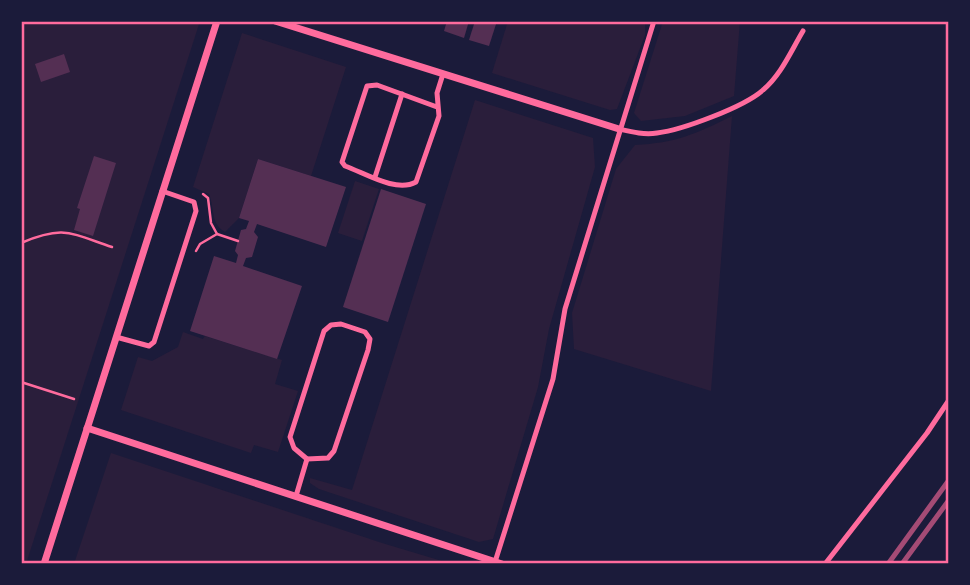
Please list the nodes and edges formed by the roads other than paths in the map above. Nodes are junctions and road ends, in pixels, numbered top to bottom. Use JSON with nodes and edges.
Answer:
{"nodes":[{"id":1,"x":217,"y":21,"type":"edge"},
{"id":2,"x":275,"y":21,"type":"edge"},
{"id":3,"x":654,"y":21,"type":"edge"},
{"id":4,"x":803,"y":31,"type":"dead end"},
{"id":5,"x":443,"y":74,"type":"junction"},
{"id":6,"x":402,"y":94,"type":"junction"},
{"id":7,"x":437,"y":107,"type":"junction"},
{"id":8,"x":619,"y":129,"type":"junction"},
{"id":9,"x":375,"y":177,"type":"junction"},
{"id":10,"x":162,"y":191,"type":"junction"},
{"id":11,"x":116,"y":337,"type":"junction"},
{"id":12,"x":949,"y":400,"type":"edge"},
{"id":13,"x":87,"y":428,"type":"junction"},
{"id":14,"x":307,"y":459,"type":"junction"},
{"id":15,"x":296,"y":496,"type":"junction"},
{"id":16,"x":498,"y":563,"type":"edge"},
{"id":17,"x":44,"y":564,"type":"edge"},
{"id":18,"x":825,"y":564,"type":"edge"}],
"edges":[{"from":1,"to":10,"type":"street"},
{"from":2,"to":5,"type":"street"},
{"from":3,"to":8,"type":"lane"},
{"from":4,"to":8,"type":"lane"},
{"from":5,"to":7,"type":"lane"},
{"from":5,"to":8,"type":"street"},
{"from":6,"to":7,"type":"lane"},
{"from":6,"to":9,"type":"lane"},
{"from":6,"to":9,"type":"lane"},
{"from":7,"to":9,"type":"lane"},
{"from":8,"to":16,"type":"lane"},
{"from":10,"to":11,"type":"street"},
{"from":10,"to":11,"type":"lane"},
{"from":11,"to":13,"type":"street"},
{"from":12,"to":18,"type":"lane"},
{"from":13,"to":15,"type":"street"},
{"from":13,"to":17,"type":"street"},
{"from":14,"to":14,"type":"lane"},
{"from":14,"to":15,"type":"lane"},
{"from":15,"to":16,"type":"street"}]}
